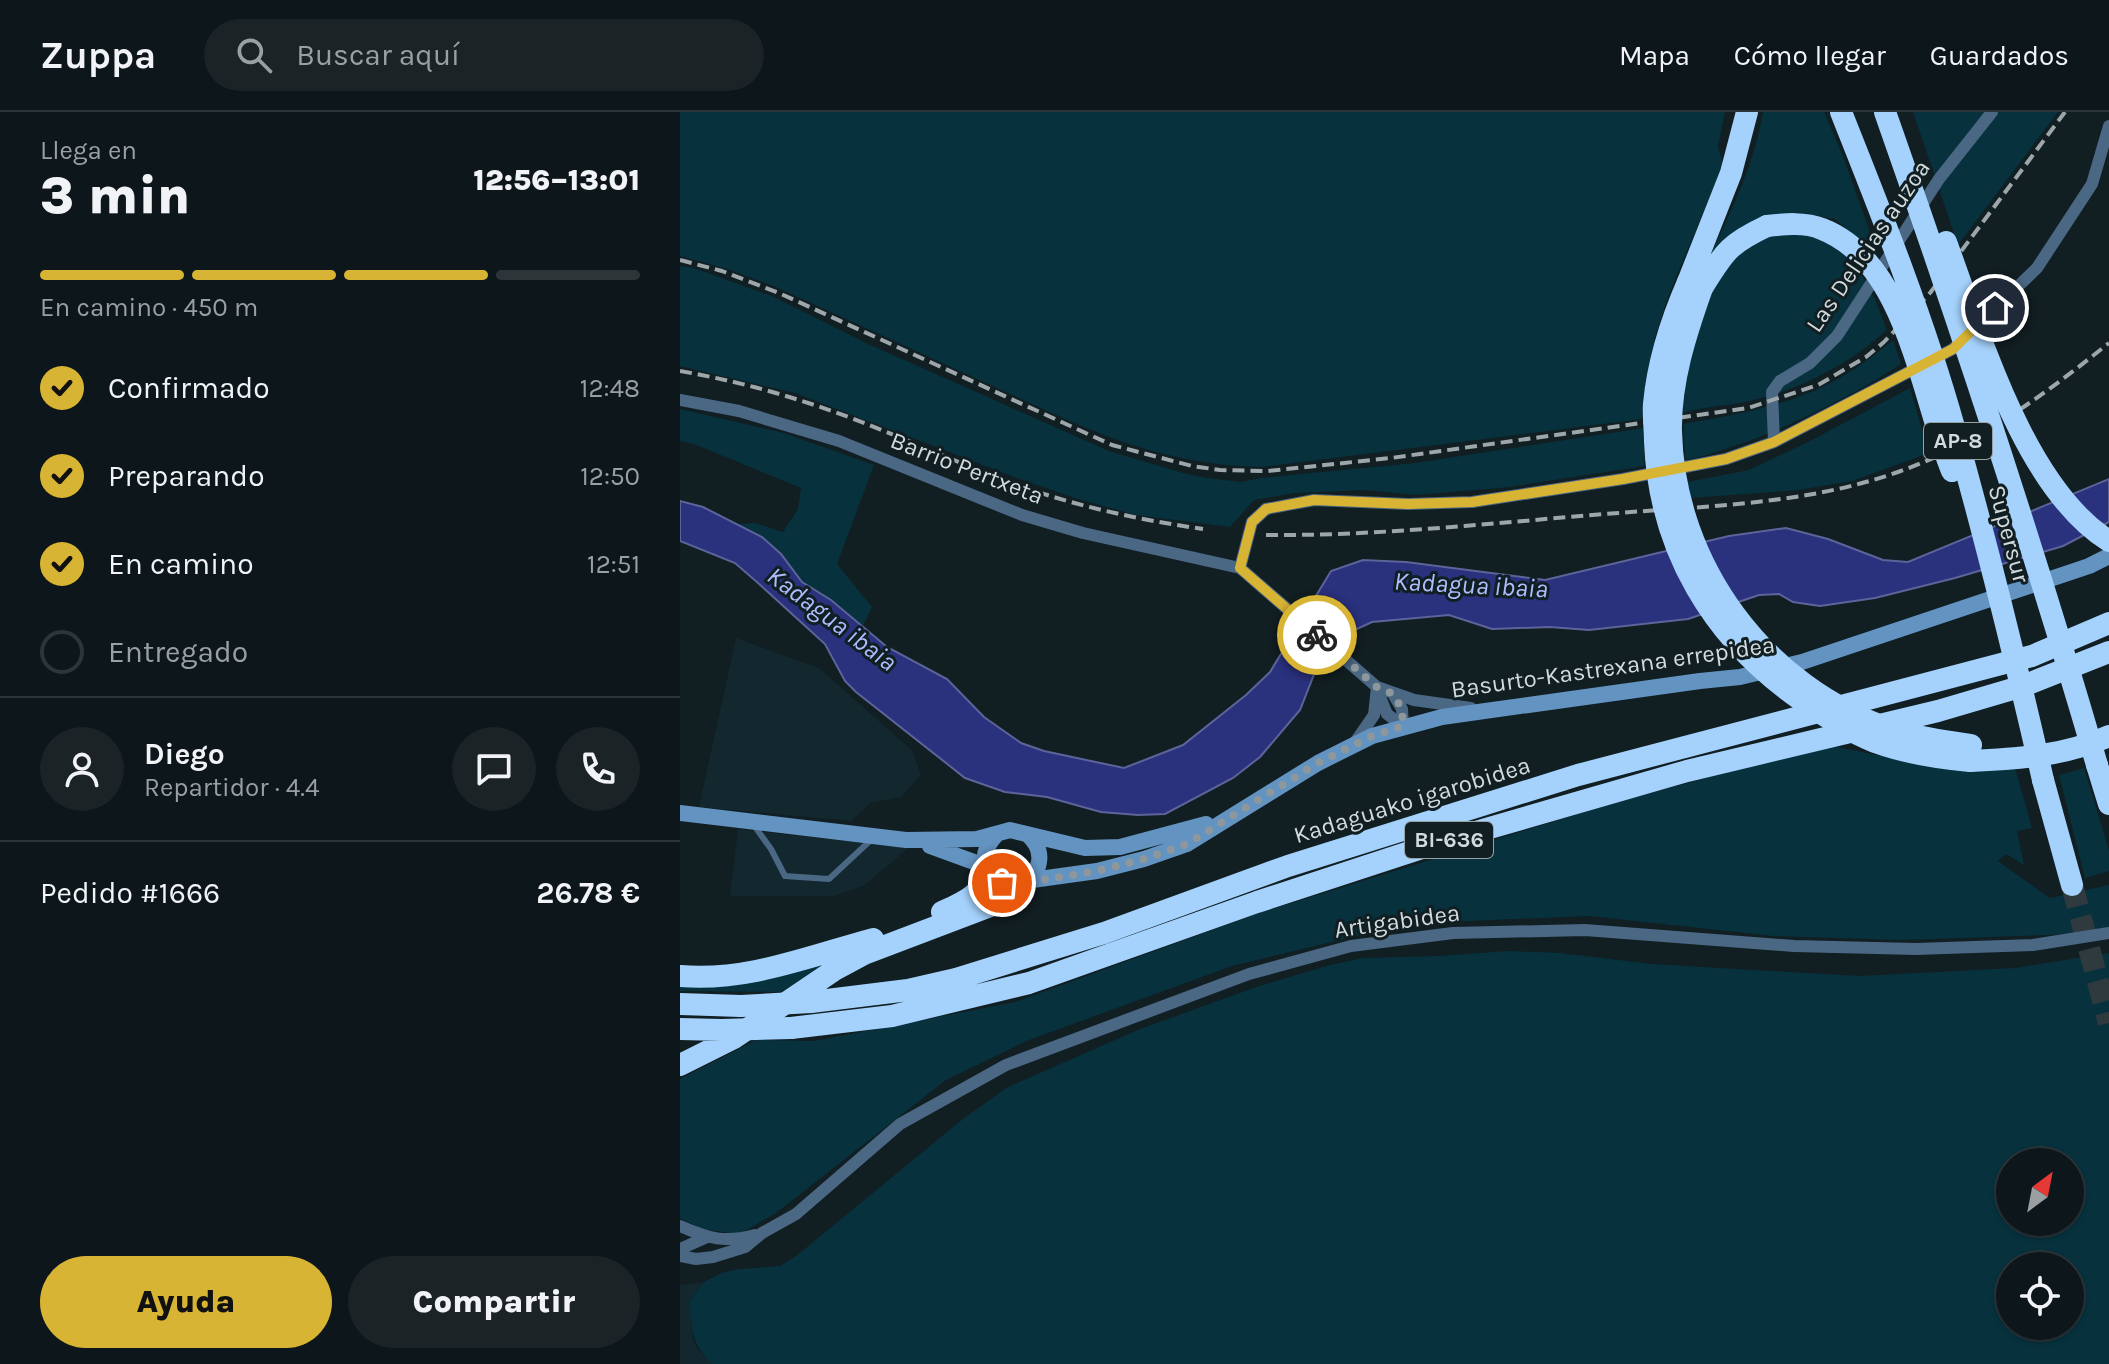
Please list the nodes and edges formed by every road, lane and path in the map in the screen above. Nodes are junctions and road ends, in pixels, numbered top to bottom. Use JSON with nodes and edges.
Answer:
{"nodes":[{"id":1,"x":1747,"y":112,"type":"edge"},
{"id":2,"x":1841,"y":112,"type":"edge"},
{"id":3,"x":1885,"y":112,"type":"edge"},
{"id":4,"x":1897,"y":112,"type":"edge"},
{"id":5,"x":1992,"y":112,"type":"edge"},
{"id":6,"x":2109,"y":126,"type":"edge"},
{"id":7,"x":1695,"y":285,"type":"junction"},
{"id":8,"x":680,"y":400,"type":"edge"},
{"id":9,"x":1774,"y":442,"type":"junction"},
{"id":10,"x":1979,"y":524,"type":"junction"},
{"id":11,"x":2109,"y":541,"type":"edge"},
{"id":12,"x":2109,"y":556,"type":"edge"},
{"id":13,"x":1240,"y":568,"type":"junction"},
{"id":14,"x":2109,"y":623,"type":"edge"},
{"id":15,"x":2109,"y":652,"type":"edge"},
{"id":16,"x":1377,"y":688,"type":"junction"},
{"id":17,"x":1393,"y":694,"type":"junction"},
{"id":18,"x":1497,"y":710,"type":"junction"},
{"id":19,"x":2109,"y":721,"type":"edge"},
{"id":20,"x":1403,"y":726,"type":"junction"},
{"id":21,"x":2109,"y":736,"type":"edge"},
{"id":22,"x":1351,"y":746,"type":"junction"},
{"id":23,"x":1970,"y":753,"type":"junction"},
{"id":24,"x":2109,"y":804,"type":"edge"},
{"id":25,"x":680,"y":813,"type":"edge"},
{"id":26,"x":1226,"y":818,"type":"junction"},
{"id":27,"x":750,"y":821,"type":"junction"},
{"id":28,"x":1027,"y":834,"type":"junction"},
{"id":29,"x":996,"y":835,"type":"junction"},
{"id":30,"x":875,"y":837,"type":"junction"},
{"id":31,"x":906,"y":840,"type":"junction"},
{"id":32,"x":986,"y":867,"type":"junction"},
{"id":33,"x":1022,"y":883,"type":"junction"},
{"id":34,"x":2072,"y":885,"type":"tunnel mouth"},
{"id":35,"x":2109,"y":933,"type":"edge"},
{"id":36,"x":680,"y":976,"type":"edge"},
{"id":37,"x":680,"y":1004,"type":"edge"},
{"id":38,"x":680,"y":1029,"type":"edge"},
{"id":39,"x":680,"y":1065,"type":"edge"},
{"id":40,"x":680,"y":1226,"type":"edge"},
{"id":41,"x":762,"y":1233,"type":"junction"},
{"id":42,"x":707,"y":1237,"type":"junction"},
{"id":43,"x":680,"y":1249,"type":"edge"},
{"id":44,"x":680,"y":1256,"type":"edge"}],
"edges":[{"from":1,"to":7,"type":"highway"},
{"from":2,"to":10,"type":"highway","name":"Supersur","number":"AP-8","bridge":true},
{"from":3,"to":24,"type":"highway","name":"Supersur","number":"AP-8","bridge":true},
{"from":4,"to":11,"type":"highway","bridge":true},
{"from":5,"to":9,"type":"street","name":"Las Delicias auzoa"},
{"from":6,"to":9,"type":"street"},
{"from":7,"to":10,"type":"highway","bridge":true},
{"from":7,"to":23,"type":"highway","bridge":true},
{"from":8,"to":13,"type":"street","name":"Barrio Pertxeta"},
{"from":9,"to":13,"type":"street","bridge":true},
{"from":10,"to":34,"type":"highway","name":"Supersur","number":"AP-8","bridge":true},
{"from":12,"to":18,"type":"street","name":"Basurto-Kastrexana errepidea"},
{"from":13,"to":16,"type":"street"},
{"from":14,"to":37,"type":"highway","name":"Kadaguako igarobidea","number":"BI-636","bridge":true},
{"from":15,"to":38,"type":"highway","name":"Kadaguako igarobidea","number":"BI-636","bridge":true},
{"from":16,"to":17,"type":"street"},
{"from":16,"to":20,"type":"street"},
{"from":16,"to":22,"type":"street"},
{"from":17,"to":18,"type":"street"},
{"from":17,"to":20,"type":"street"},
{"from":18,"to":20,"type":"street","name":"Basurto-Kastrexana errepidea"},
{"from":19,"to":23,"type":"highway"},
{"from":20,"to":22,"type":"street","name":"Basurto-Kastrexana errepidea"},
{"from":21,"to":23,"type":"highway"},
{"from":22,"to":26,"type":"street","name":"Basurto-Kastrexana errepidea"},
{"from":25,"to":27,"type":"street"},
{"from":26,"to":28,"type":"street","name":"Basurto-Kastrexana errepidea"},
{"from":26,"to":33,"type":"street","name":"Basurto-Kastrexana errepidea"},
{"from":27,"to":30,"type":"street"},
{"from":27,"to":30,"type":"lane"},
{"from":28,"to":29,"type":"street"},
{"from":28,"to":33,"type":"street"},
{"from":29,"to":31,"type":"street"},
{"from":29,"to":32,"type":"street"},
{"from":30,"to":31,"type":"street"},
{"from":31,"to":32,"type":"street"},
{"from":32,"to":33,"type":"street"},
{"from":32,"to":36,"type":"highway"},
{"from":33,"to":39,"type":"highway"},
{"from":35,"to":41,"type":"street","name":"Artigabidea"},
{"from":40,"to":42,"type":"street"},
{"from":41,"to":42,"type":"street"},
{"from":41,"to":44,"type":"street","name":"Artigabidea"},
{"from":42,"to":43,"type":"street"}]}
